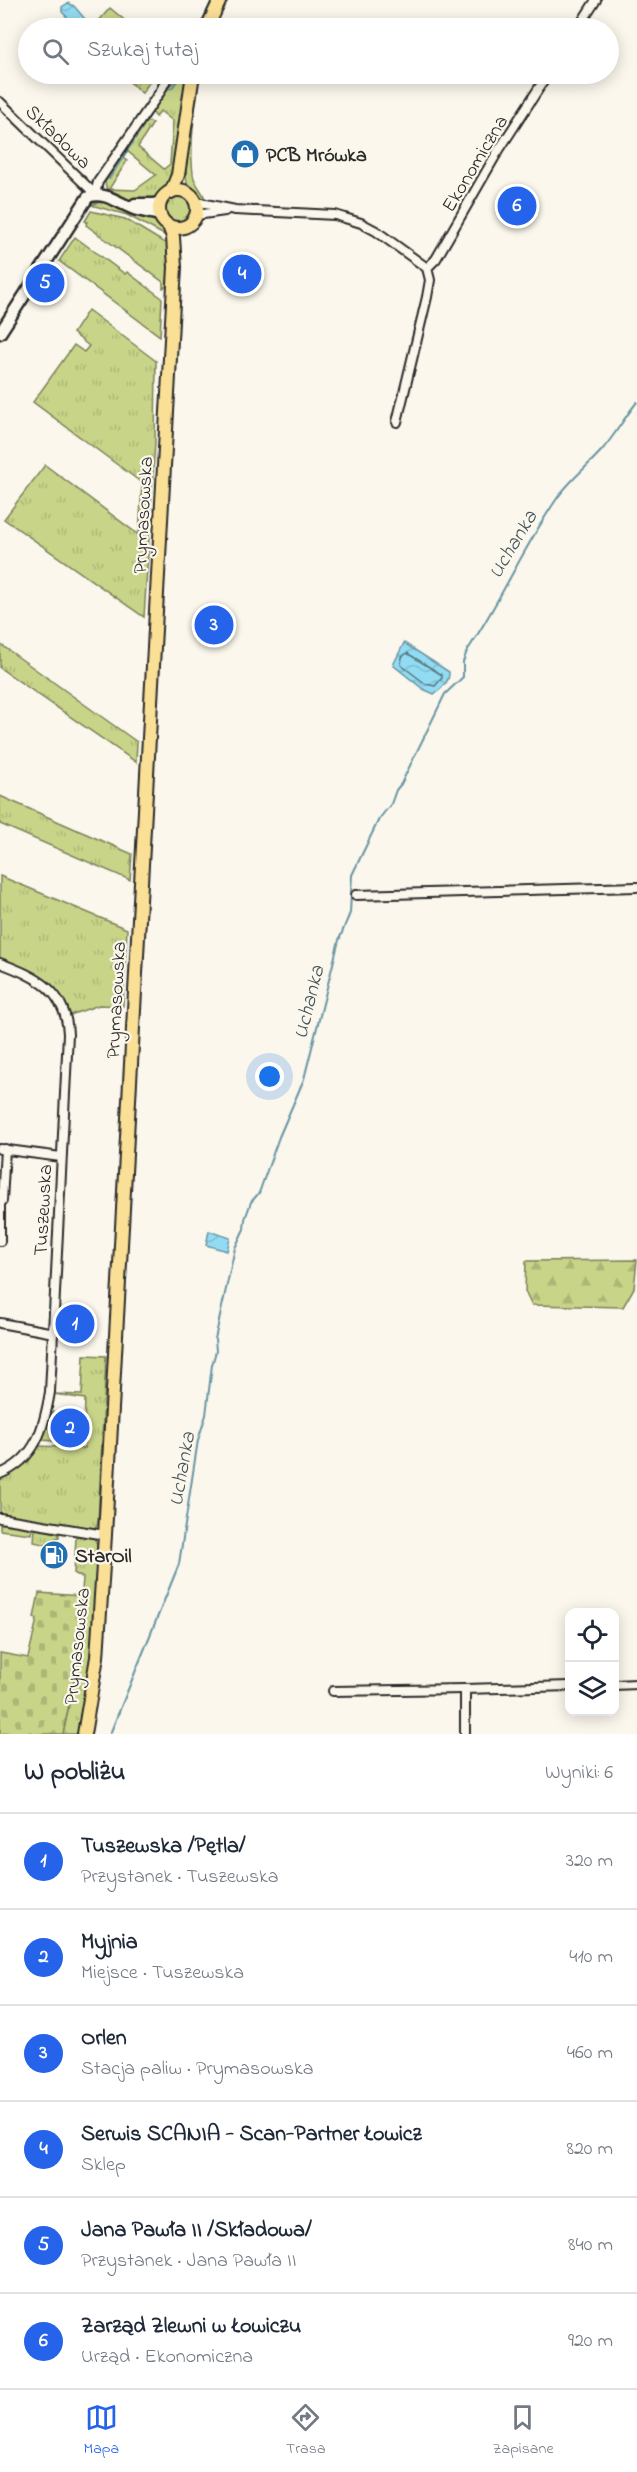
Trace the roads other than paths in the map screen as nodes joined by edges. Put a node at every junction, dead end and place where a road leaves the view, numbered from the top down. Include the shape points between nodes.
1 (220, 0) edge
2 (596, 0) edge
3 (212, 18) edge
4 (584, 18) edge
5 (164, 84) edge
6 (191, 84) edge
7 (542, 84) edge
8 (0, 102) edge
9 (182, 148) junction
10 (171, 192) junction
11 (186, 192) junction
12 (95, 194) junction
13 (161, 202) junction
14 (196, 202) junction
15 (123, 203) junction
16 (235, 210) junction
17 (160, 215) junction
18 (196, 215) junction
19 (169, 226) junction
20 (187, 226) junction
21 (175, 267) junction
22 (427, 268) junction
23 (0, 333) edge
24 (397, 423) dead end
25 (637, 887) edge
26 (356, 895) dead end
27 (0, 963) edge
28 (3, 1151) edge
29 (61, 1157) junction
30 (1, 1201) edge
31 (0, 1241) edge
32 (0, 1323) edge
33 (54, 1333) junction
34 (0, 1474) edge
35 (0, 1518) edge
36 (105, 1535) junction
37 (637, 1684) edge
38 (619, 1685) edge
39 (565, 1686) edge
40 (465, 1689) junction
41 (333, 1690) dead end
42 (84, 1734) edge
43 (465, 1734) edge

1 - 3 main road
2 - 4 street
5 - 12 street via 98,182
6 - 9 main road
7 - 22 street, Ekonomiczna
8 - 12 street, Składowa
9 - 10 main road
9 - 11 main road
10 - 11 main road
10 - 13 main road
11 - 14 main road
12 - 15 street
12 - 23 street via 84,202
13 - 15 street
13 - 17 main road
14 - 16 street
14 - 18 main road
15 - 17 street
16 - 18 street
16 - 22 street via 349,219 376,231
17 - 19 main road
18 - 20 main road
19 - 20 main road
19 - 21 main road, Prymasowska
20 - 21 main road, Prymasowska
21 - 36 main road, Prymasowska
22 - 24 street via 427,297
25 - 26 street
27 - 29 street, Tuszewska via 38,979 64,1010 67,1050
28 - 29 street
28 - 30 street
29 - 33 street, Tuszewska
30 - 31 street
32 - 33 street
33 - 34 street, Tuszewska via 50,1392 40,1435 24,1459
35 - 36 street
36 - 42 main road, Prymasowska via 96,1672
37 - 38 street
39 - 40 street
40 - 41 street
40 - 43 street

